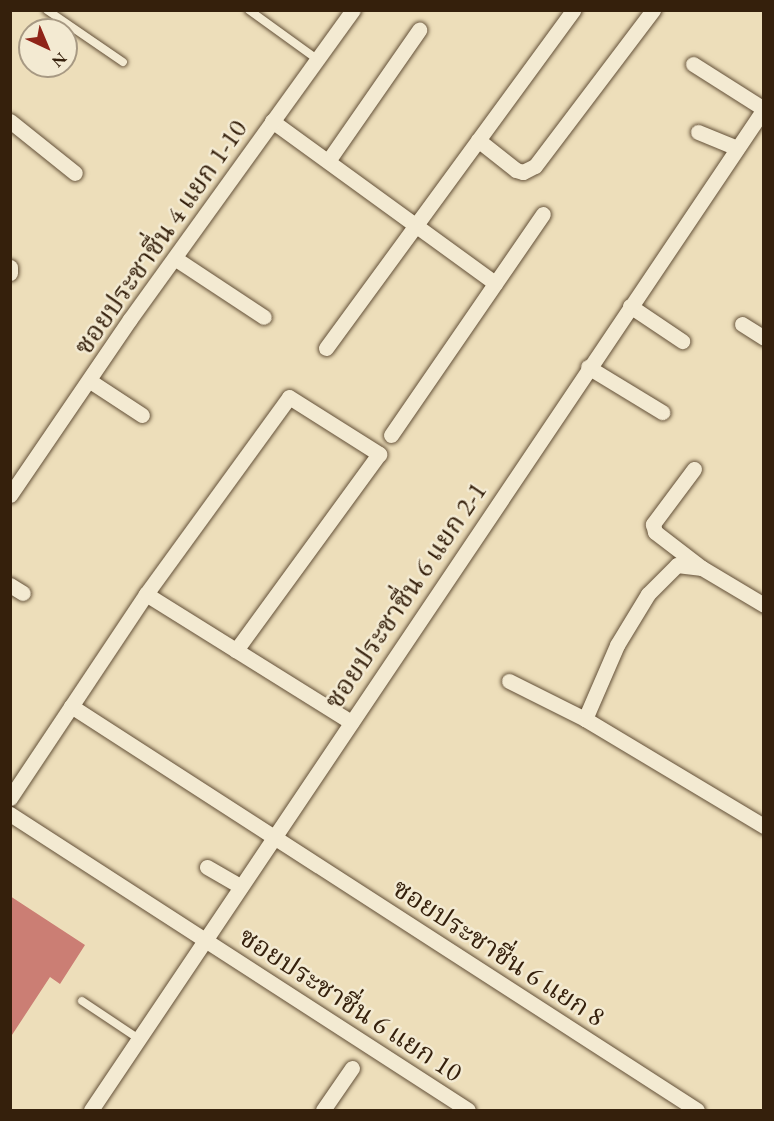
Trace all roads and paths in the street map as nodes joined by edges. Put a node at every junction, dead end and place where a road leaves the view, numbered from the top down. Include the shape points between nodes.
1 (47, 10) edge
2 (249, 10) edge
3 (353, 10) edge
4 (573, 10) edge
5 (653, 10) edge
6 (419, 30) dead end
7 (318, 60) junction
8 (123, 62) dead end
9 (693, 64) dead end
10 (764, 109) edge
11 (10, 121) edge
12 (272, 121) junction
13 (698, 132) dead end
14 (478, 140) junction
15 (737, 148) junction
16 (328, 161) junction
17 (75, 173) dead end
18 (543, 214) dead end
19 (416, 223) junction
20 (176, 259) junction
21 (10, 267) edge
22 (10, 273) edge
23 (495, 283) junction
24 (630, 306) junction
25 (264, 317) dead end
26 (742, 324) dead end
27 (764, 338) edge
28 (682, 341) dead end
29 (326, 348) dead end
30 (588, 367) junction
31 (90, 381) junction
32 (662, 412) dead end
33 (142, 415) dead end
34 (391, 435) dead end
35 (694, 469) dead end
36 (10, 495) edge
37 (702, 568) junction
38 (146, 594) junction
39 (764, 605) edge
40 (236, 650) junction
41 (509, 681) dead end
42 (71, 706) junction
43 (585, 719) junction
44 (351, 722) junction
45 (10, 798) edge
46 (10, 814) edge
47 (764, 826) edge
48 (274, 836) junction
49 (207, 867) dead end
50 (241, 887) junction
51 (205, 940) junction
52 (82, 1001) dead end
53 (139, 1039) junction
54 (352, 1068) dead end
55 (91, 1110) edge
56 (323, 1110) edge
57 (468, 1110) edge
58 (697, 1110) edge

1 - 8 lane
2 - 7 lane
3 - 7 street, ซอยประชาชื่น 4 แยก 1-10
4 - 14 street
5 - 14 street via 536,166 523,172 516,170
6 - 16 street
7 - 12 street, ซอยประชาชื่น 4 แยก 1-10
9 - 10 street
10 - 15 street, ซอยประชาชื่น 6 แยก 2-1
11 - 17 street
12 - 16 street
12 - 20 street, ซอยประชาชื่น 4 แยก 1-10
13 - 15 street
14 - 19 street
15 - 24 street, ซอยประชาชื่น 6 แยก 2-1
16 - 19 street
18 - 23 street
19 - 23 street
19 - 29 street
20 - 25 street
20 - 31 street, ซอยประชาชื่น 4 แยก 1-10 via 130,319
21 - 22 street
23 - 34 street
24 - 28 street
24 - 30 street, ซอยประชาชื่น 6 แยก 2-1
26 - 27 street
30 - 32 street
30 - 44 street, ซอยประชาชื่น 6 แยก 2-1
31 - 33 street
31 - 36 street, ซอยประชาชื่น 4 แยก 1-10
35 - 37 street via 653,524 655,532
37 - 39 street
37 - 43 street via 677,565 648,594 617,645
38 - 40 street
38 - 40 street via 289,398 379,454
38 - 42 street
40 - 44 street
41 - 43 street
42 - 45 street
42 - 48 street, ซอยประชาชื่น 6 แยก 8
43 - 47 street
44 - 48 street, ซอยประชาชื่น 6 แยก 2-1
46 - 51 street, ซอยประชาชื่น 6 แยก 10
48 - 50 street, ซอยประชาชื่น 6 แยก 2-1
48 - 58 street, ซอยประชาชื่น 6 แยก 8
49 - 50 street
50 - 51 street, ซอยประชาชื่น 6 แยก 2-1
51 - 53 street, ซอยประชาชื่น 6 แยก 2-1
51 - 57 street, ซอยประชาชื่น 6 แยก 10
52 - 53 lane
53 - 55 street, ซอยประชาชื่น 6 แยก 2-1
54 - 56 street

